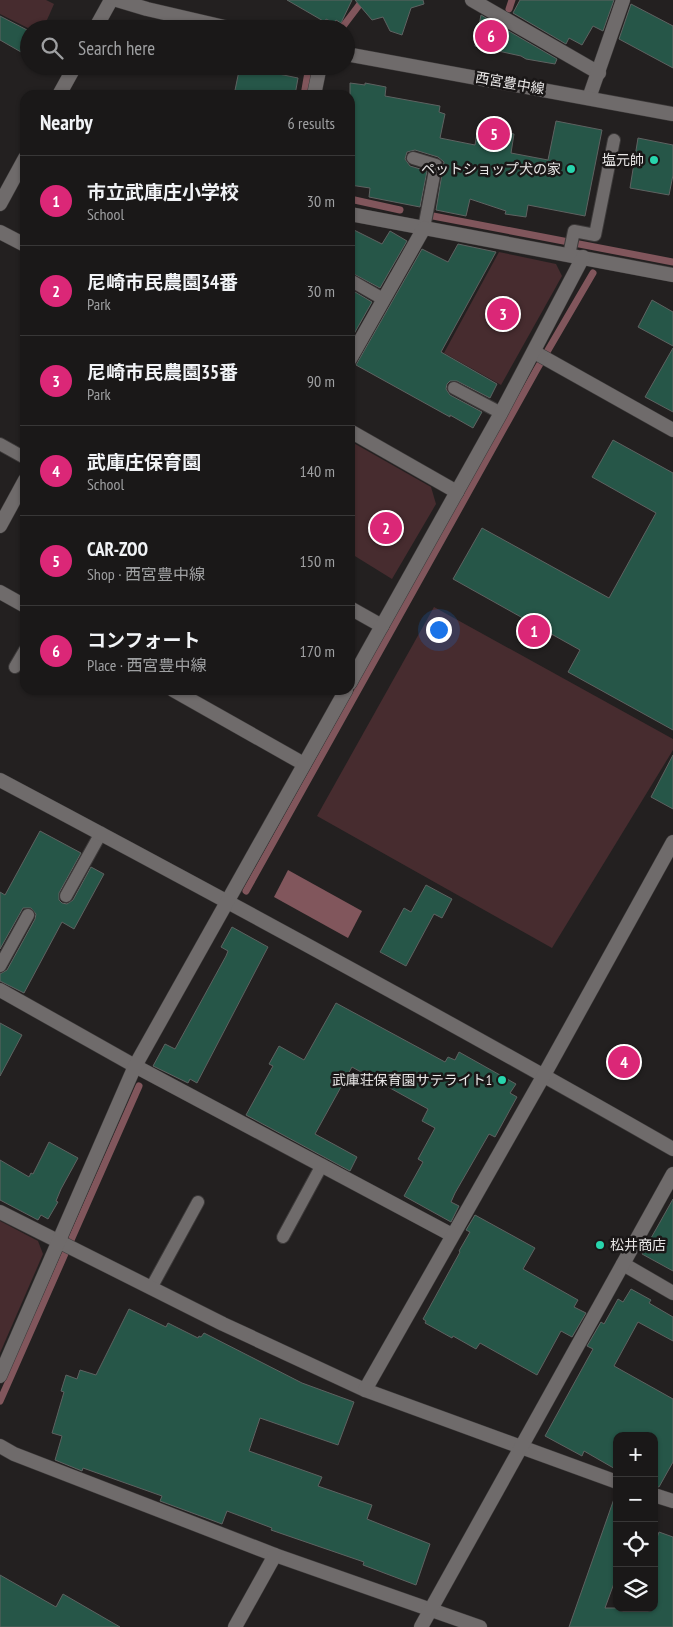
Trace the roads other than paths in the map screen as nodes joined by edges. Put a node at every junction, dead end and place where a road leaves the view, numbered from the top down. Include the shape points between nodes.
1 (110, 0) edge
2 (117, 0) edge
3 (472, 0) edge
4 (623, 0) edge
5 (100, 20) edge
6 (194, 20) edge
7 (355, 56) edge
8 (599, 73) junction
9 (70, 75) edge
10 (318, 75) edge
11 (62, 90) edge
12 (315, 90) edge
13 (589, 98) junction
14 (673, 114) edge
15 (614, 140) dead end
16 (413, 158) dead end
17 (20, 167) edge
18 (0, 203) edge
19 (355, 215) edge
20 (424, 228) junction
21 (0, 232) edge
22 (20, 242) edge
23 (574, 249) junction
24 (673, 275) edge
25 (355, 283) edge
26 (383, 299) junction
27 (355, 350) edge
28 (540, 356) junction
29 (454, 388) dead end
30 (501, 413) junction
31 (673, 430) edge
32 (355, 434) edge
33 (0, 444) edge
34 (20, 455) edge
35 (20, 489) edge
36 (457, 492) junction
37 (0, 526) edge
38 (0, 592) edge
39 (20, 603) edge
40 (355, 611) edge
41 (382, 626) junction
42 (20, 658) edge
43 (15, 667) dead end
44 (355, 674) edge
45 (182, 695) edge
46 (343, 695) edge
47 (304, 764) junction
48 (0, 780) edge
49 (101, 833) junction
50 (673, 842) edge
51 (66, 896) dead end
52 (227, 900) junction
53 (28, 915) dead end
54 (0, 966) edge
55 (0, 990) edge
56 (135, 1066) junction
57 (544, 1075) junction
58 (673, 1149) edge
59 (322, 1166) junction
60 (673, 1174) edge
61 (198, 1202) dead end
62 (0, 1212) edge
63 (452, 1235) junction
64 (283, 1237) dead end
65 (66, 1246) junction
66 (623, 1264) junction
67 (151, 1288) junction
68 (673, 1293) edge
69 (0, 1376) edge
70 (365, 1390) junction
71 (0, 1446) edge
72 (520, 1447) junction
73 (613, 1481) edge
74 (658, 1496) edge
75 (673, 1502) edge
76 (275, 1555) junction
77 (431, 1610) junction
78 (235, 1627) edge
79 (421, 1627) edge
80 (480, 1627) edge

1 - 5 street
2 - 6 street
3 - 8 street
4 - 8 street
7 - 13 street, 西宮豊中線
8 - 13 street
9 - 11 street
10 - 12 street
13 - 14 street, 西宮豊中線
15 - 23 lane via 595,235 574,231
16 - 20 lane via 436,165
17 - 18 street
19 - 20 street
20 - 23 street
20 - 26 street
21 - 22 street
23 - 24 street
23 - 28 street
25 - 26 lane
26 - 27 street
28 - 30 street
28 - 31 street
29 - 30 lane
30 - 36 street
32 - 36 street
33 - 34 lane
35 - 37 street
36 - 41 street
38 - 39 street
40 - 41 street
41 - 44 street
42 - 43 lane
45 - 47 street
46 - 47 street
47 - 52 street
48 - 49 street
49 - 51 lane
49 - 52 street
50 - 57 street
52 - 56 street
52 - 57 street
53 - 54 lane
55 - 56 street
56 - 59 street
56 - 65 street
57 - 58 street
57 - 63 street
59 - 63 street
59 - 64 lane
60 - 66 street
61 - 67 lane
62 - 65 street
63 - 70 street
65 - 67 street
65 - 69 street
66 - 68 street
66 - 72 street
67 - 70 street
70 - 72 street
71 - 76 street
72 - 73 street
72 - 77 street
74 - 75 street
76 - 77 street
76 - 78 street
77 - 79 street
77 - 80 street

